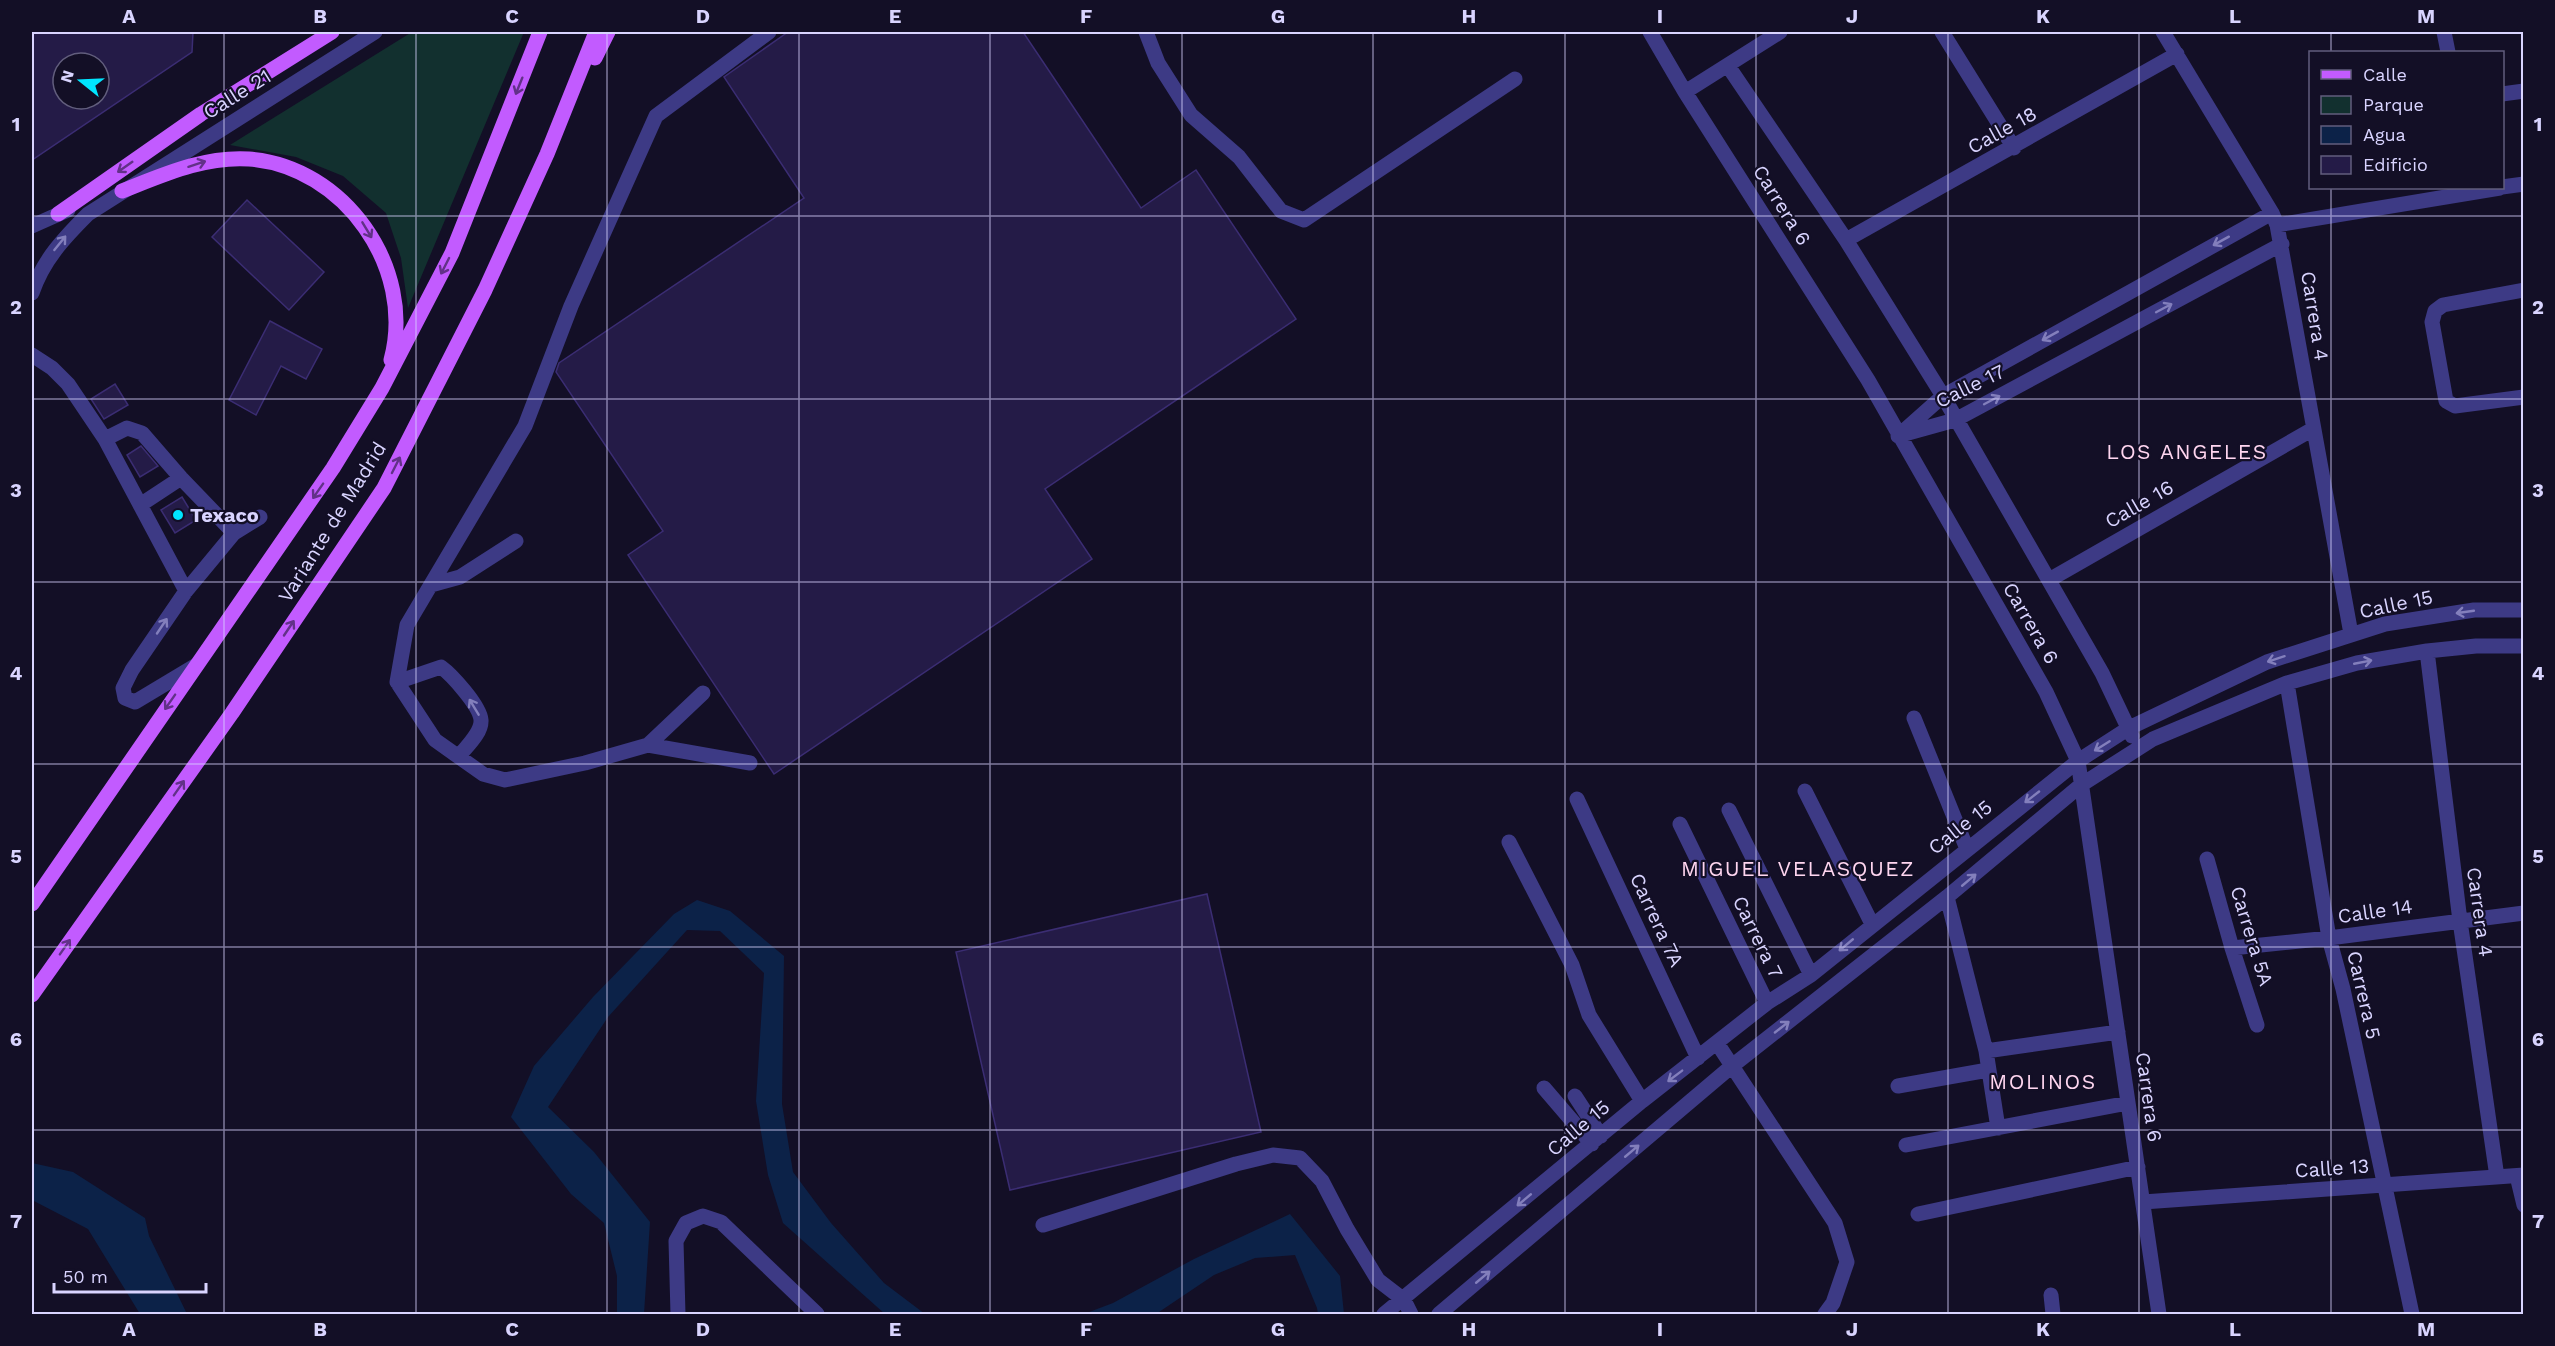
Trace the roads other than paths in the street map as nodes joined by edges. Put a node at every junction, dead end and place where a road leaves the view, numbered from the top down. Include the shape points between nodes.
1 (332, 32) edge
2 (375, 32) edge
3 (540, 32) edge
4 (596, 32) edge
5 (608, 32) edge
6 (769, 32) edge
7 (1146, 32) edge
8 (1650, 32) edge
9 (1780, 32) edge
10 (1942, 32) edge
11 (2163, 32) edge
12 (2444, 32) edge
13 (2448, 51) edge
14 (2177, 54) junction
15 (1728, 66) junction
16 (1515, 79) dead end
17 (2523, 91) edge
18 (1685, 92) junction
19 (2504, 94) edge
20 (2014, 148) junction
21 (547, 154) junction
22 (2523, 184) edge
23 (2504, 187) edge
24 (2470, 190) edge
25 (122, 191) junction
26 (58, 214) junction
27 (2274, 219) junction
28 (32, 226) edge
29 (1846, 240) junction
30 (2282, 244) junction
31 (2523, 290) edge
32 (32, 293) edge
33 (32, 355) edge
34 (382, 388) junction
35 (1943, 396) junction
36 (2523, 397) edge
37 (1955, 420) junction
38 (2313, 429) junction
39 (1898, 436) junction
40 (105, 439) junction
41 (181, 478) junction
42 (140, 505) junction
43 (260, 517) dead end
44 (234, 533) junction
45 (516, 541) dead end
46 (2049, 580) junction
47 (431, 585) junction
48 (186, 591) junction
49 (2523, 610) edge
50 (2351, 634) junction
51 (2523, 646) edge
52 (2427, 651) junction
53 (195, 666) junction
54 (397, 682) junction
55 (2287, 683) junction
56 (703, 693) dead end
57 (1914, 718) dead end
58 (2129, 728) junction
59 (648, 746) junction
60 (2136, 749) junction
61 (459, 756) junction
62 (2078, 761) junction
63 (750, 763) dead end
64 (2081, 785) junction
65 (1805, 791) dead end
66 (1577, 799) dead end
67 (1729, 810) dead end
68 (1680, 824) dead end
69 (1509, 842) dead end
70 (1967, 849) junction
71 (2207, 859) dead end
72 (1947, 897) junction
73 (32, 904) edge
74 (2523, 913) edge
75 (2460, 921) junction
76 (1872, 924) junction
77 (2329, 938) junction
78 (2232, 948) junction
79 (1811, 975) junction
80 (32, 995) edge
81 (1767, 1003) junction
82 (2257, 1025) dead end
83 (2118, 1032) junction
84 (1717, 1043) junction
85 (1986, 1051) junction
86 (1698, 1058) junction
87 (1732, 1066) junction
88 (1988, 1070) junction
89 (1898, 1086) dead end
90 (1544, 1088) dead end
91 (1575, 1096) dead end
92 (1642, 1101) junction
93 (2128, 1104) junction
94 (1998, 1128) junction
95 (1597, 1140) junction
96 (1906, 1145) dead end
97 (2138, 1167) junction
98 (2520, 1176) edge
99 (2497, 1178) junction
100 (2384, 1185) junction
101 (2143, 1202) junction
102 (2523, 1205) edge
103 (1918, 1214) dead end
104 (1043, 1225) dead end
105 (2051, 1295) dead end
106 (1404, 1300) junction
107 (678, 1314) edge
108 (817, 1314) edge
109 (1384, 1314) edge
110 (1411, 1314) edge
111 (1438, 1314) edge
112 (1825, 1314) edge
113 (2053, 1314) edge
114 (2159, 1314) edge
115 (2412, 1314) edge

1 -> 26 main road via 201,114
2 - 25 street, Calle 21
3 -> 34 main road, Variante de Madrid via 452,253
4 - 21 main road, Variante de Madrid
5 - 21 main road
6 - 47 street via 656,116 571,306 525,426
7 - 16 street via 1158,63 1191,115 1239,157 1281,211 1304,220
8 - 18 street, Carrera 6
9 - 15 street
10 - 20 street
11 - 14 street, Carrera 4
12 - 13 street
14 - 20 street, Calle 18
14 - 27 street, Carrera 4
15 - 18 street
15 - 29 street, Carrera 6
17 - 19 street
18 - 39 street, Carrera 6 via 1868,380
20 - 29 street, Calle 18
80 -> 21 main road, Variante de Madrid via 232,713 384,488 485,290
22 - 23 street, Calle 17
24 - 27 street, Calle 17
25 - 26 street, Calle 21
32 -> 25 street, Calle 21 via 59,242 88,214
25 -> 34 main road via 206,161 250,159 293,170 331,191 362,221 384,259 395,302 395,324 394,346
26 - 28 street, Calle 21
27 - 30 street, Carrera 4
27 -> 35 street, Calle 17
29 - 35 street, Carrera 6
37 -> 30 street, Calle 17
30 - 38 street, Carrera 4
31 - 36 street via 2444,305 2435,311 2432,322 2446,401 2455,406
33 - 40 street via 68,384
34 -> 53 main road, Variante de Madrid via 333,468
35 - 37 street, Carrera 6
35 - 39 street, Calle 17
37 - 39 street, Calle 17
37 - 46 street, Carrera 6
38 - 46 street, Calle 16
38 - 50 street, Carrera 4
39 - 62 street, Carrera 6 via 2046,692
40 - 41 street via 127,428 142,433
40 - 42 street
41 - 42 street
41 - 44 street
42 - 48 street
43 - 44 street
44 - 48 street
45 - 47 street via 460,577
46 - 58 street, Carrera 6
47 - 54 street via 407,625
53 -> 48 street via 135,702 125,698 123,688 132,670
49 -> 50 street, Calle 15 via 2474,610 2385,624
50 -> 58 street, Calle 15 via 2267,662
51 - 52 street
55 -> 52 street via 2357,663
52 - 75 street, Carrera 4
53 -> 73 main road, Variante de Madrid
54 - 61 street via 435,740
61 -> 54 street via 478,733 481,720 451,675 441,667 433,668
55 - 60 street
55 - 77 street, Carrera 5
56 - 59 street
57 - 70 street
58 - 60 street, Carrera 6
58 -> 62 street, Calle 15
59 - 61 street via 505,780 483,774
59 - 63 street
60 - 64 street
62 - 64 street, Carrera 6
62 -> 70 street, Calle 15
72 -> 64 street
64 - 83 street, Carrera 6
65 - 76 street
66 - 86 street, Carrera 7A
67 - 79 street
68 - 81 street, Carrera 7
69 - 92 street via 1572,965 1589,1015
70 - 76 street, Calle 15
71 - 78 street, Carrera 5A
72 - 85 street
87 -> 72 street
74 - 75 street, Calle 14
75 - 77 street, Calle 14
75 - 99 street, Carrera 4
76 -> 79 street, Calle 15
77 - 78 street, Calle 14
77 - 100 street, Carrera 5
78 - 82 street, Carrera 5A
79 - 81 street, Calle 15
81 - 84 street, Calle 15
83 - 85 street
83 - 93 street, Carrera 6
84 - 86 street, Calle 15
84 - 87 street
85 - 88 street
86 -> 92 street, Calle 15
111 -> 87 street
87 - 112 street via 1835,1223 1847,1262 1833,1304
88 - 89 street
88 - 94 street
90 - 95 street
91 - 95 street
92 - 95 street, Calle 15
93 - 94 street
93 - 97 street, Carrera 6
94 - 96 street
95 -> 106 street, Calle 15
97 - 101 street, Carrera 6
97 - 103 street
98 - 99 street, Calle 13
98 - 102 street
99 - 100 street, Calle 13
100 - 101 street, Calle 13
100 - 115 street, Carrera 5
101 - 114 street, Carrera 6
104 - 106 street via 1236,1164 1273,1155 1300,1158 1322,1181 1378,1280
105 - 113 street
106 - 109 street, Calle 15
106 - 110 street
107 - 108 street via 676,1241 686,1224 703,1216 721,1222

